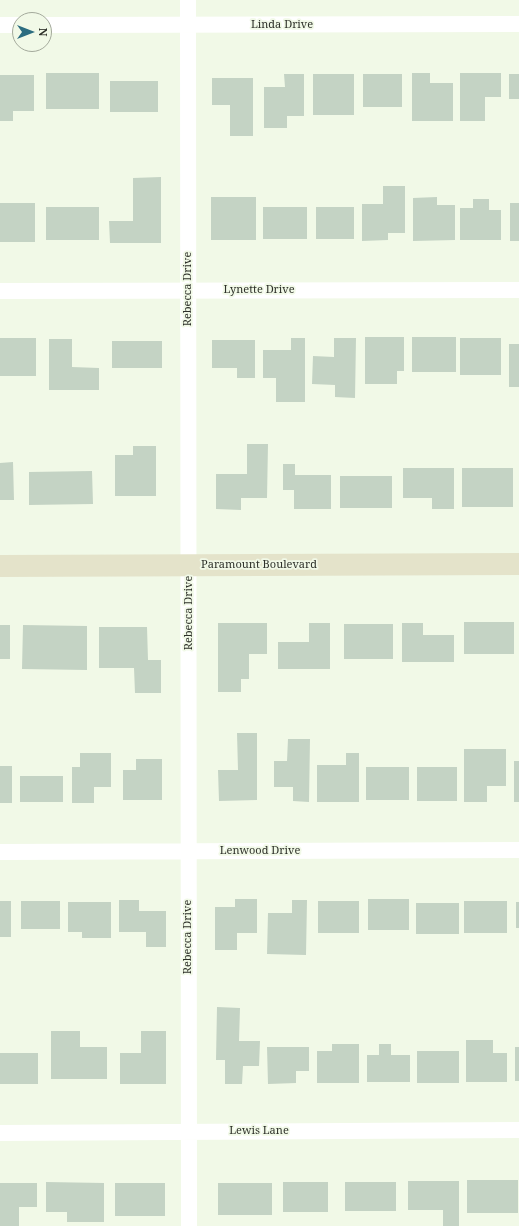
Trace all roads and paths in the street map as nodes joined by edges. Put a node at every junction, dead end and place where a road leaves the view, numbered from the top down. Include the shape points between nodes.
1 (188, 0) edge
2 (519, 24) edge
3 (0, 25) edge
4 (12, 25) edge
5 (52, 25) edge
6 (188, 25) junction
7 (188, 290) junction
8 (519, 290) edge
9 (0, 291) edge
10 (519, 564) edge
11 (188, 565) junction
12 (0, 566) edge
13 (519, 850) edge
14 (0, 852) edge
15 (188, 852) junction
16 (519, 1130) edge
17 (189, 1132) junction
18 (0, 1133) edge
19 (189, 1226) edge

1 - 6 street, Rebecca Drive
2 - 6 street, Linda Drive
3 - 4 street
5 - 6 street, Linda Drive
6 - 7 street, Rebecca Drive
7 - 8 street, Lynette Drive
7 - 9 street, Lynette Drive
7 - 11 street, Rebecca Drive
10 - 11 main road, Paramount Boulevard
11 - 12 main road, Paramount Boulevard
11 - 15 street, Rebecca Drive
13 - 15 street, Lenwood Drive
14 - 15 street, Lenwood Drive
15 - 17 street, Rebecca Drive
16 - 17 street, Lewis Lane
17 - 18 street, Lewis Lane
17 - 19 street, Rebecca Drive

